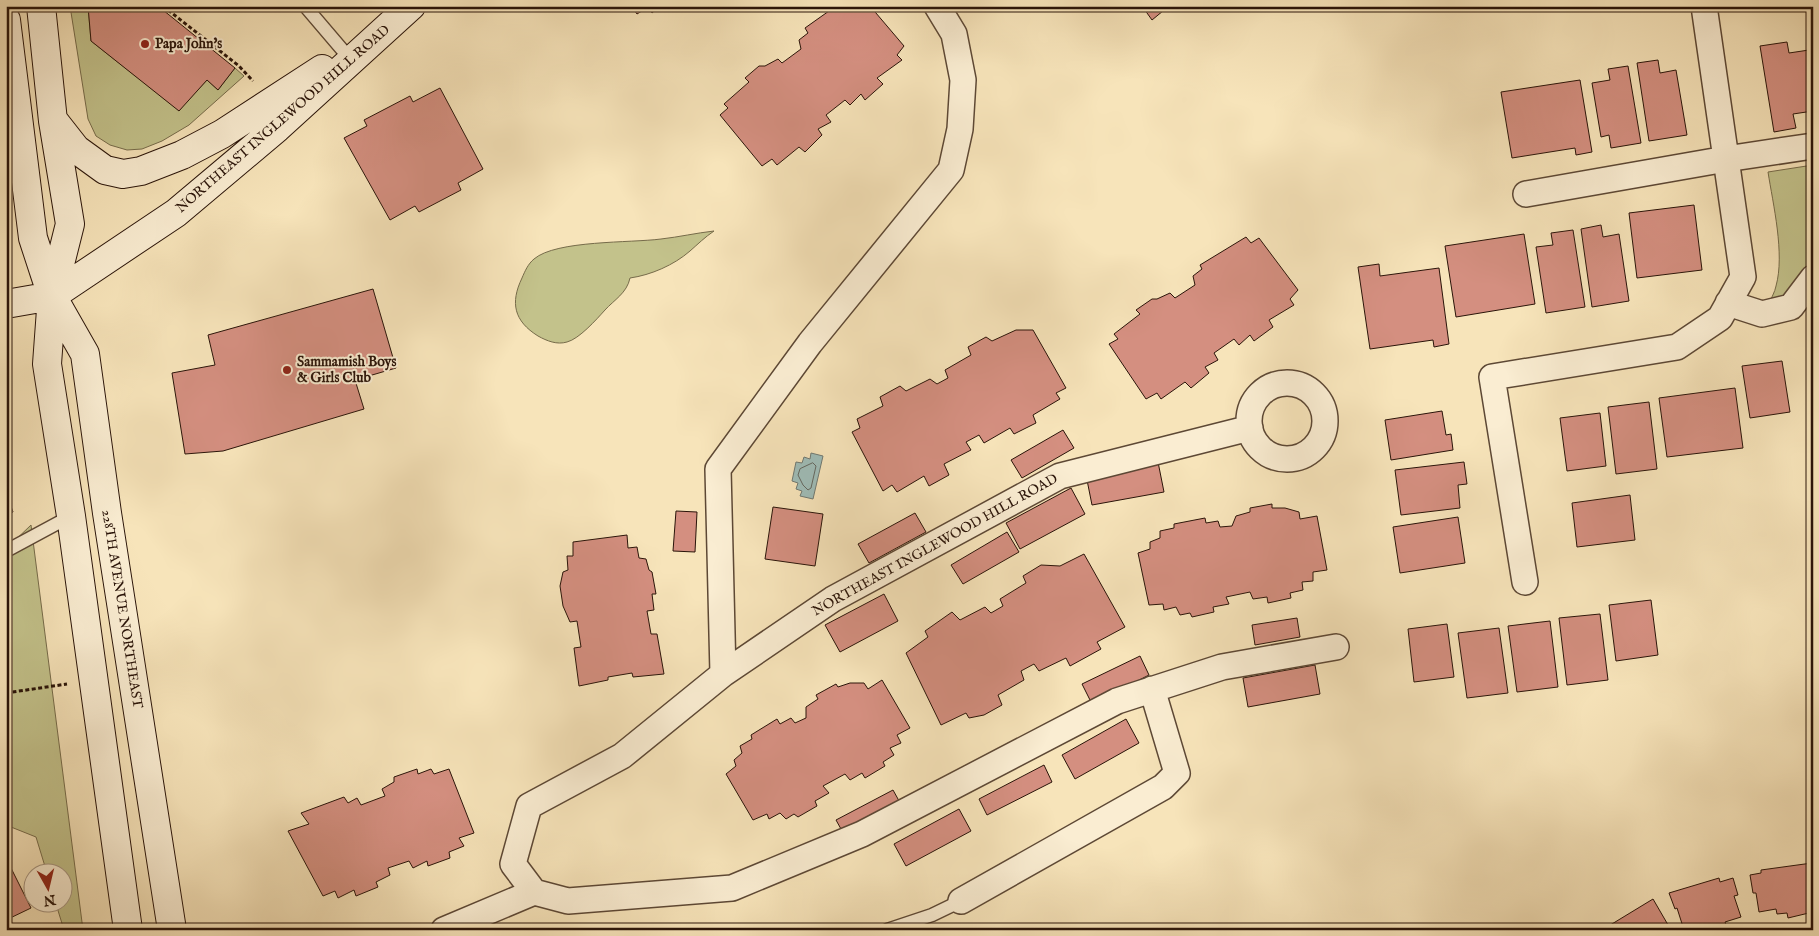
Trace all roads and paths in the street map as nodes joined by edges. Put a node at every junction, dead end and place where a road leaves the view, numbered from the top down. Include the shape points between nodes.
1 (41, 6) edge
2 (163, 6) edge
3 (305, 6) edge
4 (412, 6) edge
5 (937, 6) edge
6 (1704, 6) edge
7 (6, 20) edge
8 (349, 57) junction
9 (253, 81) dead end
10 (53, 121) junction
11 (1813, 146) edge
12 (1726, 159) junction
13 (1526, 194) dead end
14 (1813, 278) edge
15 (52, 296) junction
16 (1728, 303) junction
17 (6, 304) edge
18 (1250, 428) dead end
19 (71, 516) junction
20 (6, 551) edge
21 (1525, 582) dead end
22 (1336, 647) dead end
23 (723, 674) junction
24 (67, 684) dead end
25 (1152, 690) junction
26 (6, 693) edge
27 (534, 892) junction
28 (961, 901) joint
29 (128, 930) edge
30 (172, 930) edge
31 (444, 930) edge
32 (888, 930) edge

1 - 10 main road, 228TH AVENUE NORTHEAST
2 - 9 path via 239,66
3 - 8 lane
4 - 8 main road, NORTHEAST INGLEWOOD HILL ROAD
5 - 23 street via 954,34 964,80 960,129 952,170 810,343 718,469
6 - 12 street
7 - 15 main road, 228TH AVENUE NORTHEAST via 33,238
8 - 10 main road via 222,134 141,171 124,174 105,170 76,150
8 - 15 main road, NORTHEAST INGLEWOOD HILL ROAD via 277,128 176,213
10 - 15 main road, 228TH AVENUE NORTHEAST via 70,224
11 - 12 street
12 - 13 street
12 - 16 street via 1743,276
14 - 16 street via 1790,307 1762,314
15 - 17 main road
15 - 19 main road, 228TH AVENUE NORTHEAST via 48,364
15 - 30 main road, 228TH AVENUE NORTHEAST via 85,354 106,513
16 - 21 street via 1720,318 1677,347 1492,377
18 - 23 street, NORTHEAST INGLEWOOD HILL ROAD via 1060,476 833,599
19 - 20 lane
19 - 29 main road, 228TH AVENUE NORTHEAST
22 - 25 street via 1222,667
23 - 27 street, NORTHEAST INGLEWOOD HILL ROAD via 622,756 529,806 513,864
24 - 26 path
25 - 27 street via 1117,702 862,834 732,888 568,901
25 - 28 street via 1177,773 1163,787
27 - 31 street
28 - 32 lane

